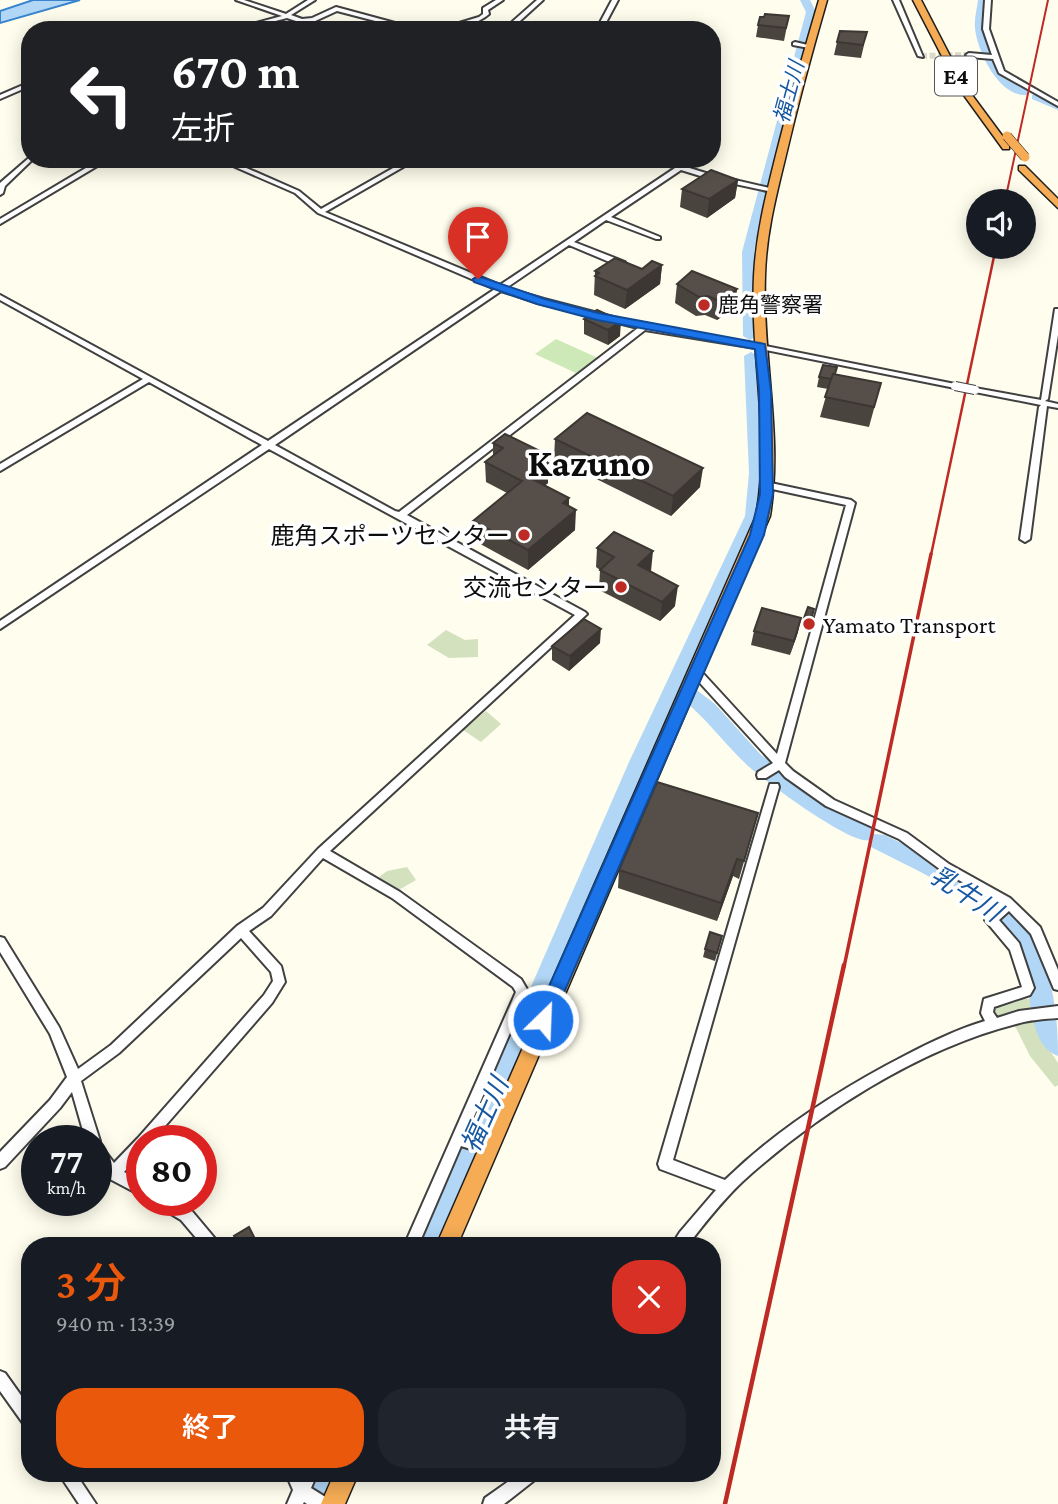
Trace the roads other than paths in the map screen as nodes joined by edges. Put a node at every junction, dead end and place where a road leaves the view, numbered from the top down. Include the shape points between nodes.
1 (239, 0) edge
2 (312, 0) edge
3 (337, 0) edge
4 (500, 0) edge
5 (540, 0) edge
6 (615, 0) edge
7 (823, 0) edge
8 (896, 0) edge
9 (917, 0) edge
10 (925, 0) edge
11 (988, 0) edge
12 (336, 9) junction
13 (284, 17) junction
14 (268, 21) edge
15 (383, 21) edge
16 (470, 21) edge
17 (516, 21) edge
18 (604, 21) edge
19 (795, 44) dead end
20 (808, 46) junction
21 (969, 55) tunnel mouth
22 (921, 56) dead end
23 (996, 57) junction
24 (21, 88) edge
25 (0, 97) edge
26 (1058, 104) edge
27 (1024, 162) junction
28 (21, 167) edge
29 (91, 168) edge
30 (241, 168) edge
31 (398, 168) edge
32 (679, 168) joint
33 (772, 190) junction
34 (0, 192) edge
35 (1058, 194) edge
36 (1058, 205) edge
37 (320, 212) junction
38 (607, 218) junction
39 (0, 222) edge
40 (658, 238) dead end
41 (570, 243) junction
42 (624, 265) edge
43 (502, 289) junction
44 (0, 298) edge
45 (1058, 311) edge
46 (644, 327) junction
47 (761, 347) junction
48 (149, 379) junction
49 (1058, 406) edge
50 (269, 445) junction
51 (0, 468) edge
52 (766, 485) junction
53 (401, 515) junction
54 (1025, 538) dead end
55 (0, 625) edge
56 (694, 676) junction
57 (681, 705) joint
58 (777, 766) junction
59 (762, 775) dead end
60 (774, 787) dead end
61 (322, 852) junction
62 (1008, 904) junction
63 (241, 930) junction
64 (0, 942) edge
65 (1057, 981) edge
66 (1058, 1012) edge
67 (994, 1026) junction
68 (73, 1080) junction
69 (88, 1125) edge
70 (158, 1125) edge
71 (460, 1140) junction
72 (486, 1148) junction
73 (1, 1160) edge
74 (126, 1160) edge
75 (113, 1173) joint
76 (126, 1180) edge
77 (728, 1188) junction
78 (187, 1216) edge
79 (204, 1237) edge
80 (415, 1237) edge
81 (450, 1237) edge
82 (686, 1237) edge
83 (0, 1378) edge
84 (21, 1408) edge
85 (73, 1482) edge
86 (340, 1482) edge
87 (520, 1482) edge
88 (300, 1495) edge
89 (324, 1503) edge
90 (88, 1504) edge
91 (491, 1504) edge

1 - 13 street
2 - 13 street
3 - 12 street
4 - 16 street via 485,9 481,18
5 - 17 street
6 - 18 street
7 - 20 highway
8 - 22 street
9 - 27 highway, E4 via 962,87 1006,147
10 - 27 highway, E4, bridge via 972,86
11 - 23 street via 986,29
12 - 13 street via 307,21
12 - 15 street
13 - 14 street
19 - 20 street
20 - 33 highway
21 - 23 street
23 - 26 street via 1007,77
24 - 25 street
27 - 35 highway, E4
27 - 36 highway, E4
28 - 34 street
29 - 39 street
30 - 37 street via 297,192
31 - 37 street
32 - 33 street
32 - 38 street
33 - 47 highway via 759,258
37 - 43 street
38 - 40 street
38 - 41 street
41 - 42 street
41 - 43 street
43 - 46 street
43 - 50 street
44 - 48 street
45 - 54 street
46 - 47 street
46 - 53 street
47 - 49 street, bridge
47 - 52 highway
48 - 50 street
48 - 51 street
50 - 53 street
50 - 55 street
52 - 56 highway via 757,535
52 - 58 street via 851,503
53 - 61 street via 582,614
56 - 57 highway
56 - 58 street
57 - 72 highway
58 - 59 street
58 - 62 street via 830,803 903,836
60 - 77 street via 666,1164
61 - 63 street via 267,912
61 - 71 street via 406,902 522,990
62 - 65 street via 1036,931
62 - 67 street via 992,920 1016,947 1028,988 988,1003
63 - 68 street via 115,1049
63 - 70 street via 277,970 279,982
64 - 68 street via 55,1031
66 - 67 street via 1034,1012
67 - 77 street via 946,1041 880,1075 758,1160
68 - 69 street
68 - 73 street
71 - 72 street
71 - 80 street
72 - 81 highway
74 - 75 street
75 - 76 street
77 - 82 street
78 - 79 street
83 - 84 street
85 - 90 street
86 - 89 highway
87 - 91 street
88 - 89 street

